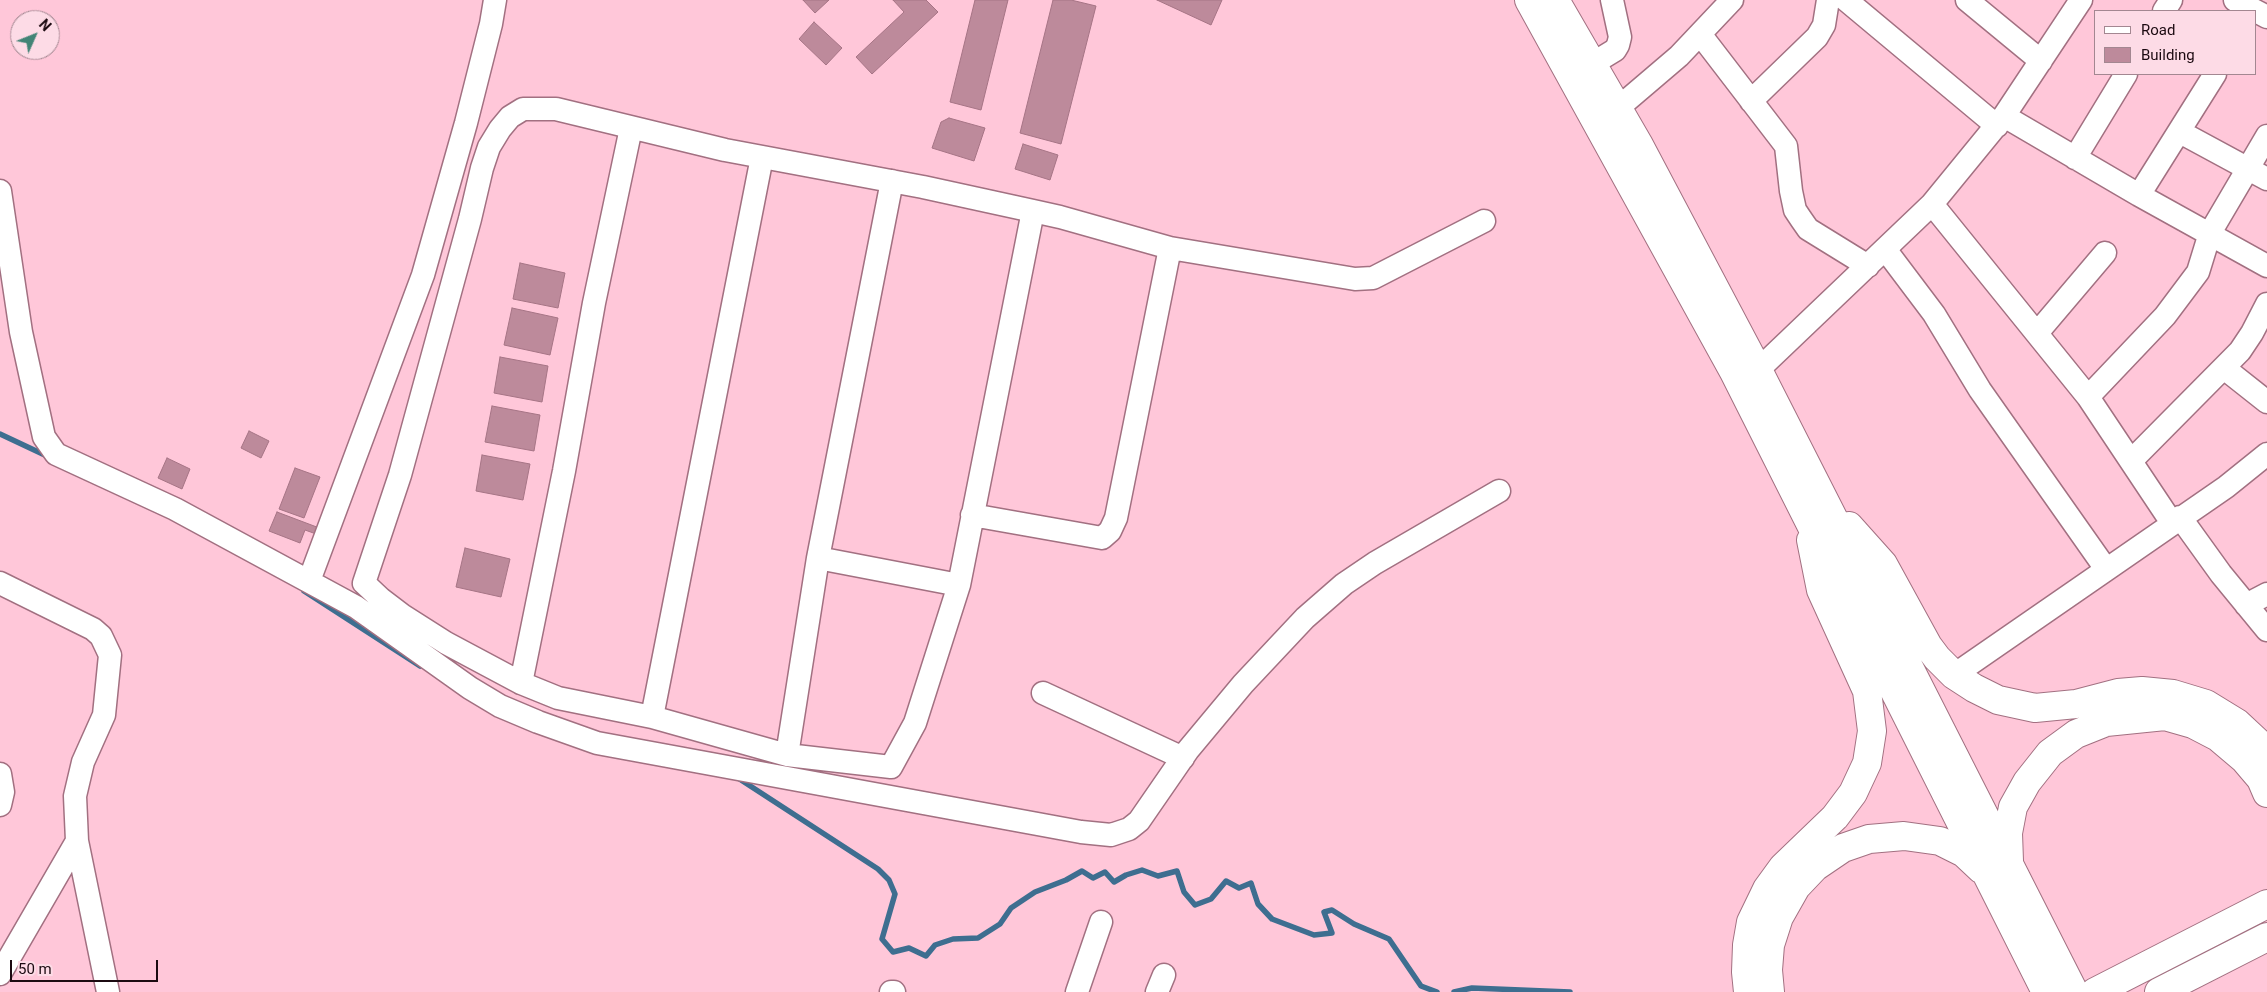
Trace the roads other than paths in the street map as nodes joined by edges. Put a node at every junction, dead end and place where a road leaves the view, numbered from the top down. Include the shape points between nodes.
1 (495, 0) edge
2 (1529, 0) edge
3 (1555, 0) edge
4 (1612, 0) edge
5 (1732, 0) edge
6 (1828, 0) edge
7 (1846, 0) edge
8 (1967, 0) edge
9 (2081, 0) edge
10 (1700, 34) junction
11 (2041, 61) junction
12 (1592, 64) junction
13 (2125, 75) edge
14 (2214, 75) edge
15 (1751, 101) junction
16 (1618, 108) junction
17 (2000, 121) junction
18 (631, 128) junction
19 (2180, 132) junction
20 (2267, 136) edge
21 (1627, 150) junction
22 (762, 157) junction
23 (2074, 158) junction
24 (2257, 174) edge
25 (892, 181) junction
26 (0, 191) edge
27 (2139, 195) junction
28 (1932, 204) junction
29 (1034, 211) junction
30 (1484, 221) dead end
31 (2210, 234) junction
32 (1170, 248) junction
33 (1885, 249) junction
34 (2105, 253) dead end
35 (1868, 266) junction
36 (2267, 266) edge
37 (2267, 304) edge
38 (2038, 332) junction
39 (2224, 368) junction
40 (1758, 370) junction
41 (2088, 397) junction
42 (2267, 402) edge
43 (2267, 454) edge
44 (2132, 461) junction
45 (1499, 491) dead end
46 (1816, 507) junction
47 (972, 515) junction
48 (2176, 520) junction
49 (818, 558) junction
50 (2106, 570) junction
51 (309, 581) junction
52 (0, 583) edge
53 (959, 585) junction
54 (2267, 594) edge
55 (2246, 605) junction
56 (2267, 630) edge
57 (1954, 675) junction
58 (521, 683) junction
59 (1043, 692) dead end
60 (652, 718) junction
61 (2267, 752) edge
62 (787, 755) junction
63 (1183, 758) junction
64 (0, 774) edge
65 (2267, 793) edge
66 (0, 805) edge
67 (77, 841) junction
68 (1997, 870) junction
69 (2267, 904) edge
70 (1101, 922) dead end
71 (2267, 937) edge
72 (1, 971) edge
73 (2098, 991) edge
74 (108, 992) edge
75 (1077, 992) edge
76 (1748, 992) edge
77 (1770, 992) edge
78 (2046, 992) edge
79 (2074, 992) edge
80 (2159, 992) edge

1 - 51 street via 466,123 423,275
2 - 21 main road
3 - 12 main road
4 - 12 street via 1620,37 1618,46
5 - 10 street
6 - 15 street via 1824,25 1817,37
7 - 17 street
8 - 11 street
9 - 11 street
10 - 15 street
10 - 16 street
11 - 17 street
12 - 16 main road
13 - 23 street
14 - 19 street
15 - 35 street via 1786,146 1795,210 1808,229
16 - 21 main road
17 - 23 street
17 - 28 street
18 - 22 street
18 - 58 street
18 - 58 street via 556,110 523,109 510,118 489,147 400,475 364,583 402,615
19 - 24 street
19 - 27 street
20 - 24 street
21 - 40 main road
21 - 46 main road via 1734,372
22 - 25 street
22 - 60 street
23 - 27 street
24 - 31 street
25 - 29 street
25 - 49 street
26 - 51 street via 21,332 44,436 50,448 56,454 175,509
27 - 31 street
28 - 33 street
28 - 38 street
29 - 32 street
29 - 47 street
30 - 32 street via 1373,278 1356,279
31 - 36 street
31 - 41 street via 2198,272 2164,316
32 - 47 street via 1116,518 1110,531 1102,538
33 - 35 street
33 - 50 street via 1934,314 1985,398
34 - 38 street
35 - 40 street
37 - 39 street via 2252,333
38 - 41 street
39 - 42 street
39 - 44 street
40 - 46 main road
41 - 44 street
43 - 48 street via 2226,487
44 - 48 street
45 - 63 street via 1344,584 1305,618 1243,684
46 - 57 main road via 1883,564 1928,646
46 - 68 main road
46 - 76 main road via 1817,577 1867,691 1872,731 1867,763 1853,794 1835,817 1783,867 1767,889 1751,922 1747,945
47 - 53 street
48 - 50 street
48 - 55 street
49 - 53 street
49 - 62 street
50 - 57 street
51 - 63 street via 356,607 500,706 597,743 1080,832 1111,835 1130,829 1139,821
52 - 67 street via 93,629 101,636 110,655 104,715 83,762 75,796
53 - 62 street via 915,724 891,766
54 - 55 street
55 - 56 street
57 - 61 main road via 1998,700 2035,708 2076,704 2118,693 2173,694 2206,704 2237,723
58 - 60 street via 558,698
59 - 63 street
60 - 62 street
64 - 66 street via 3,792
65 - 68 main road via 2244,759 2218,737 2193,724 2165,716 2106,722 2076,734 2050,752 2027,782 2012,807
67 - 72 street
67 - 74 street
68 - 77 main road via 1940,841 1904,836 1869,839 1843,848 1815,867 1796,887 1779,917 1770,945
68 - 78 main road
68 - 79 main road
69 - 73 main road
70 - 75 street
71 - 80 main road

